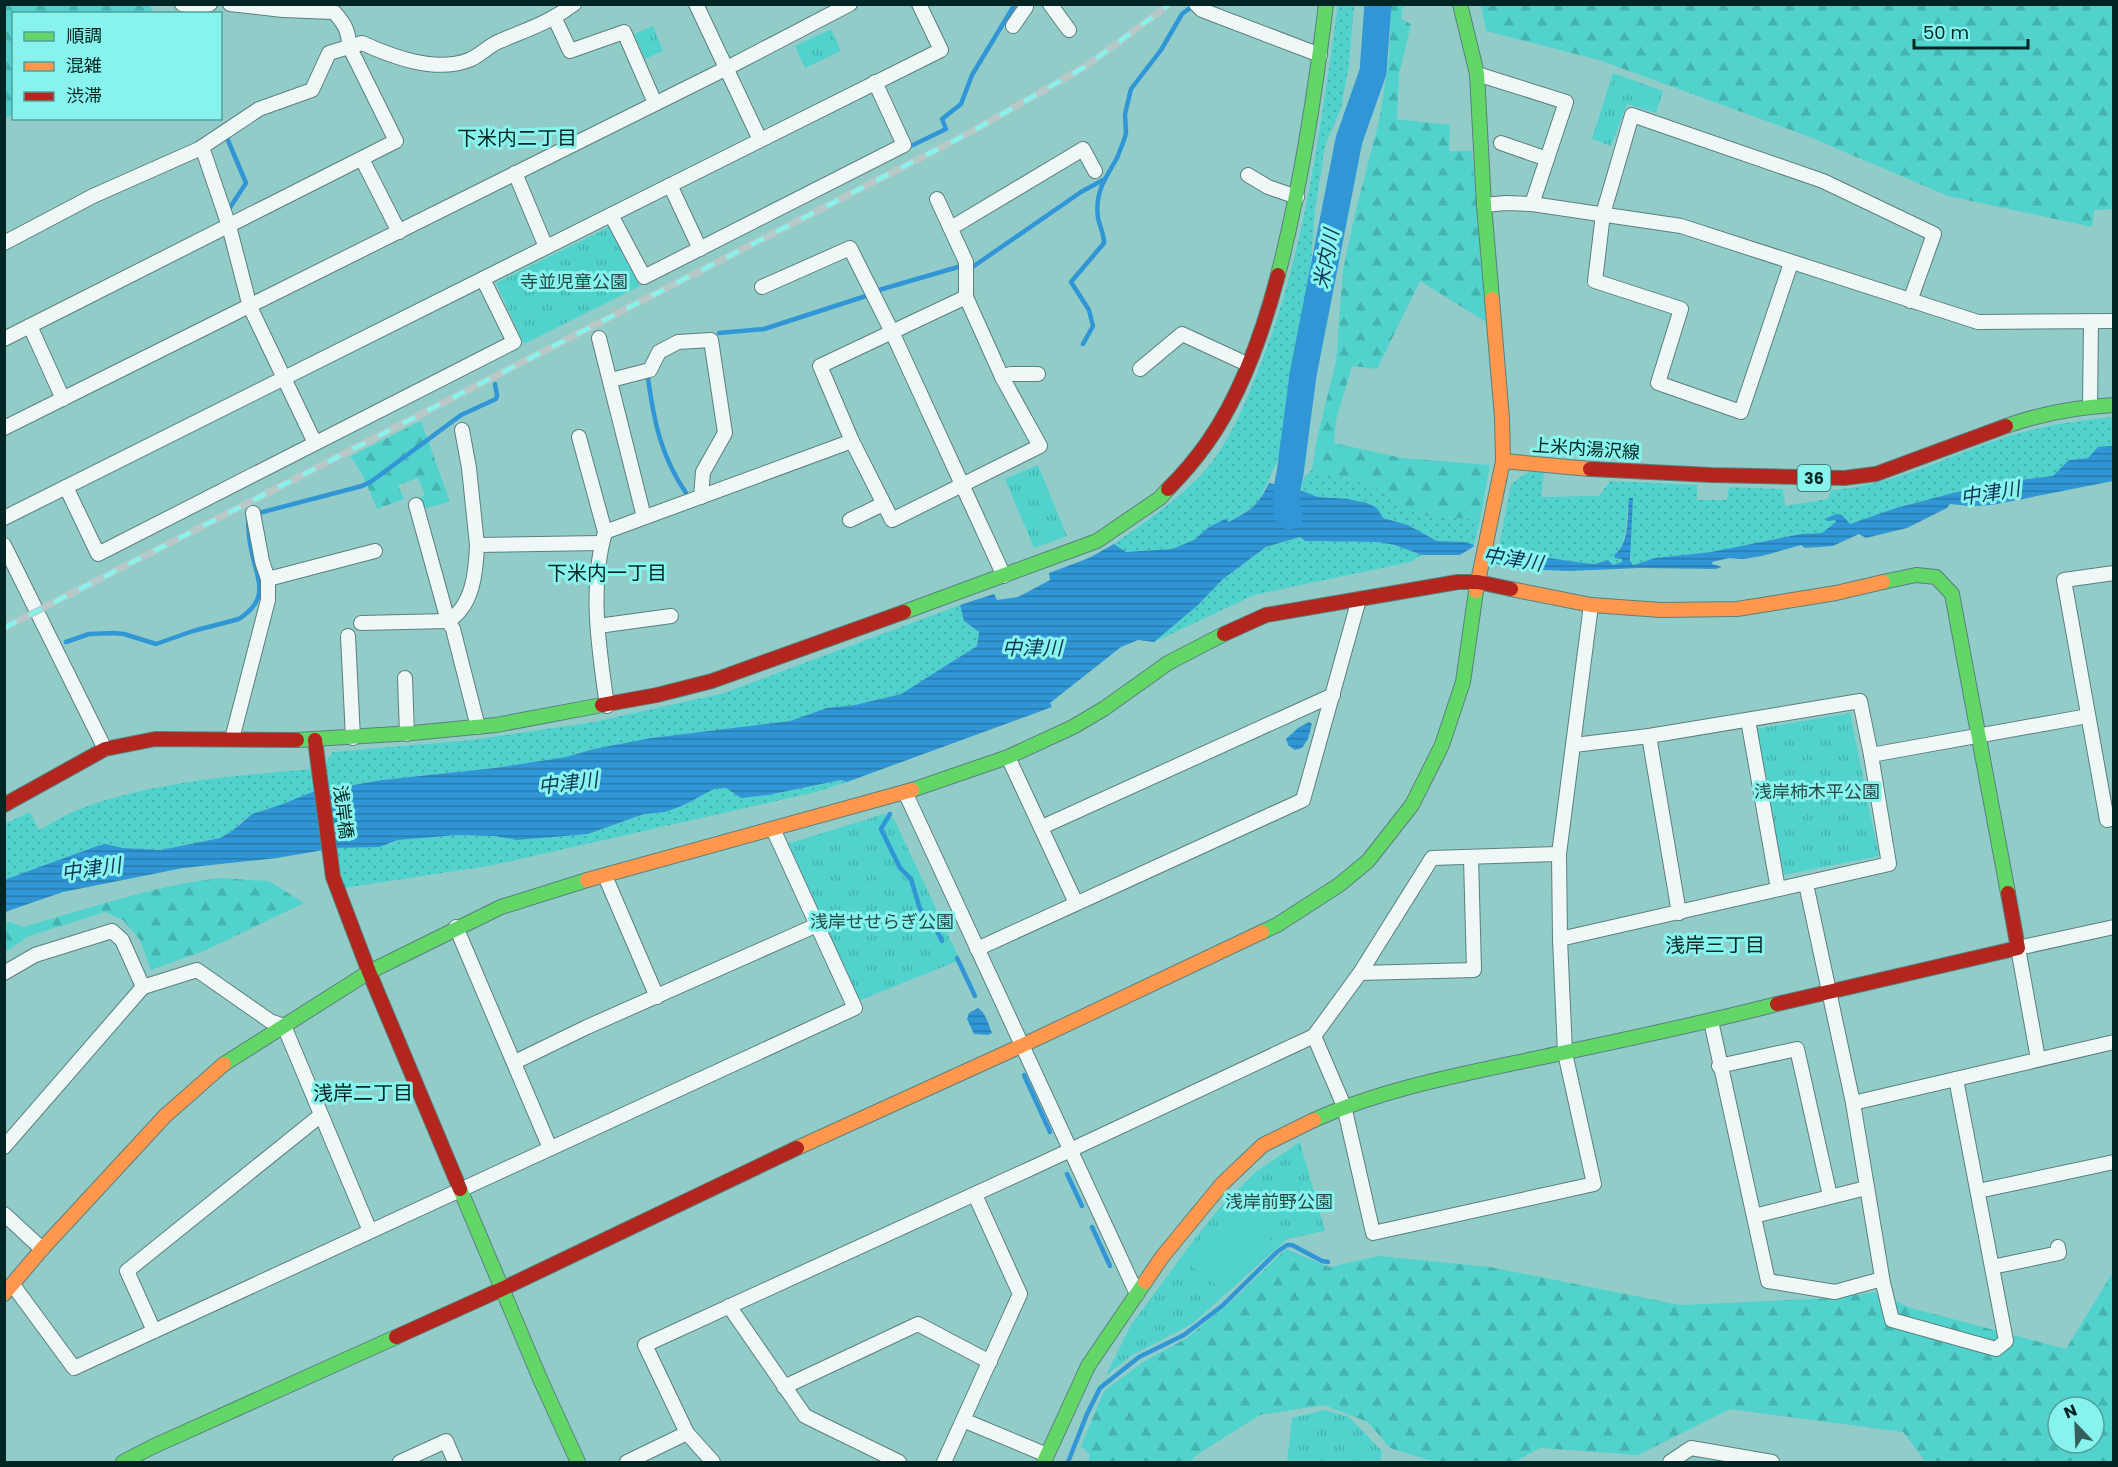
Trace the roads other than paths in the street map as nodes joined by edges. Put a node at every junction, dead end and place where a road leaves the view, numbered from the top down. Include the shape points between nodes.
1 (182, 4) edge
2 (210, 4) edge
3 (230, 4) edge
4 (574, 4) edge
5 (696, 4) edge
6 (919, 4) edge
7 (1026, 4) edge
8 (1050, 4) edge
9 (1196, 4) edge
10 (1326, 4) edge
11 (1460, 4) edge
12 (840, 6) edge
13 (555, 19) junction
14 (1013, 26) dead end
15 (1069, 30) dead end
16 (494, 34) dead end
17 (349, 46) junction
18 (488, 49) junction
19 (1320, 56) junction
20 (727, 68) junction
21 (1477, 74) junction
22 (875, 82) junction
23 (655, 104) junction
24 (760, 140) junction
25 (1501, 143) dead end
26 (202, 147) junction
27 (362, 159) junction
28 (1547, 159) junction
29 (1095, 171) dead end
30 (516, 173) junction
31 (1248, 175) dead end
32 (670, 185) junction
33 (1297, 197) junction
34 (937, 199) dead end
35 (1532, 204) junction
36 (1484, 205) junction
37 (1603, 214) junction
38 (611, 215) junction
39 (229, 226) junction
40 (951, 228) junction
41 (399, 232) junction
42 (4, 243) edge
43 (546, 247) junction
44 (700, 249) junction
45 (1791, 263) junction
46 (483, 279) junction
47 (762, 287) dead end
48 (966, 297) junction
49 (1910, 301) junction
50 (250, 306) junction
51 (2114, 321) edge
52 (2091, 322) junction
53 (30, 326) junction
54 (892, 332) junction
55 (599, 338) dead end
56 (4, 339) edge
57 (1246, 364) junction
58 (1140, 369) dead end
59 (1038, 374) dead end
60 (1002, 377) junction
61 (285, 379) junction
62 (611, 380) junction
63 (63, 399) junction
64 (2114, 405) edge
65 (2090, 406) junction
66 (4, 428) edge
67 (462, 430) dead end
68 (579, 437) dead end
69 (852, 441) junction
70 (315, 443) junction
71 (1503, 461) junction
72 (961, 485) junction
73 (66, 488) junction
74 (701, 497) junction
75 (883, 504) junction
76 (416, 505) dead end
77 (253, 513) dead end
78 (644, 517) junction
79 (4, 518) edge
80 (850, 520) dead end
81 (603, 537) junction
82 (4, 545) edge
83 (477, 545) junction
84 (375, 551) dead end
85 (2114, 573) edge
86 (1004, 576) junction
87 (268, 579) junction
88 (1478, 582) junction
89 (1359, 599) junction
90 (1591, 605) junction
91 (672, 616) dead end
92 (448, 621) junction
93 (361, 623) dead end
94 (598, 626) junction
95 (348, 636) dead end
96 (405, 678) dead end
97 (1333, 695) junction
98 (607, 706) junction
99 (2088, 716) junction
100 (1748, 720) junction
101 (478, 727) junction
102 (407, 734) junction
103 (1648, 736) junction
104 (1980, 736) junction
105 (353, 738) junction
106 (231, 739) junction
107 (1574, 746) junction
108 (316, 747) junction
109 (105, 749) junction
110 (1871, 755) junction
111 (1008, 757) junction
112 (905, 792) junction
113 (4, 805) edge
114 (2114, 818) edge
115 (1042, 828) junction
116 (773, 829) junction
117 (1559, 854) junction
118 (1471, 858) junction
119 (605, 876) junction
120 (1806, 884) junction
121 (1778, 889) junction
122 (1076, 903) junction
123 (1679, 913) junction
124 (817, 925) junction
125 (456, 927) junction
126 (2114, 927) edge
127 (1560, 939) junction
128 (2018, 948) junction
129 (977, 949) junction
130 (369, 972) junction
131 (4, 973) edge
132 (1360, 973) junction
133 (143, 987) junction
134 (1829, 991) junction
135 (657, 997) junction
136 (1711, 1021) junction
137 (284, 1026) junction
138 (1314, 1036) junction
139 (2114, 1042) edge
140 (1021, 1046) junction
141 (1565, 1053) junction
142 (2038, 1059) junction
143 (515, 1062) junction
144 (1719, 1066) junction
145 (1956, 1079) junction
146 (1853, 1103) junction
147 (1344, 1106) junction
148 (321, 1115) junction
149 (4, 1147) edge
150 (550, 1148) junction
151 (1070, 1150) junction
152 (2114, 1162) edge
153 (1866, 1188) junction
154 (460, 1190) junction
155 (1978, 1191) junction
156 (975, 1195) junction
157 (1830, 1196) junction
158 (4, 1214) edge
159 (1754, 1216) junction
160 (370, 1231) junction
161 (2058, 1247) dead end
162 (42, 1249) junction
163 (1992, 1267) junction
164 (1882, 1279) junction
165 (502, 1289) junction
166 (9, 1290) edge
167 (1137, 1294) junction
168 (729, 1306) junction
169 (154, 1331) junction
170 (990, 1362) junction
171 (784, 1387) junction
172 (963, 1420) junction
173 (687, 1433) junction
174 (1046, 1459) edge
175 (123, 1462) edge
176 (400, 1462) edge
177 (455, 1462) edge
178 (578, 1462) edge
179 (627, 1462) edge
180 (713, 1462) edge
181 (899, 1462) edge
182 (944, 1462) edge
183 (1670, 1462) edge
184 (1765, 1462) edge

1 - 2 street via 197,8
3 - 17 street via 334,12 349,33
4 - 13 street
5 - 20 street
6 - 22 street via 941,50
7 - 14 street
8 - 15 street
9 - 19 street via 1202,10
10 - 19 street
11 - 21 street
12 - 20 street
13 - 18 street via 496,42
13 - 23 street via 570,51 624,32
16 - 18 street
17 - 18 street via 362,43 391,56 444,64 462,62
17 - 26 street via 328,53 312,90 259,109
17 - 27 street via 396,141
19 - 33 street
20 - 23 street
20 - 24 street
21 - 28 street via 1566,102
21 - 36 street
22 - 24 street
22 - 44 street via 904,145
23 - 30 street
24 - 32 street
25 - 28 street
26 - 39 street
26 - 42 street via 93,196
27 - 39 street
27 - 41 street
28 - 35 street
29 - 40 street via 1083,148
30 - 41 street
30 - 43 street
31 - 33 street
32 - 38 street
32 - 44 street
33 - 57 street via 1265,324
34 - 40 street
35 - 36 street
35 - 37 street
36 - 71 street
37 - 45 street via 1681,226
37 - 45 street via 1595,281 1681,309 1658,383 1741,412
37 - 49 street via 1632,115 1823,181 1934,234
38 - 43 street
38 - 44 street via 644,277
39 - 50 street
39 - 53 street
40 - 48 street via 966,262
41 - 50 street
43 - 46 street
45 - 49 street
46 - 61 street
46 - 70 street via 513,342
47 - 54 street via 850,248
48 - 54 street
48 - 60 street
49 - 52 street via 1978,322
50 - 61 street
50 - 63 street
51 - 52 street
52 - 65 street
53 - 56 street
53 - 63 street
54 - 69 street via 820,366
54 - 72 street
55 - 62 street
57 - 58 street via 1182,334
57 - 86 street via 1230,404 1207,443 1160,498 1097,541
59 - 60 street
60 - 72 street via 1040,446
61 - 70 street
61 - 73 street
62 - 74 street via 650,370 659,352 678,342 711,340 724,433 703,472
62 - 78 street
63 - 66 street
64 - 65 street, 上米内湯沢線 / 36
65 - 71 street, 上米内湯沢線 / 36 via 2031,417 1876,474 1844,478 1711,475
67 - 83 street
68 - 81 street
69 - 74 street
69 - 75 street
70 - 73 street via 98,554
71 - 88 street
72 - 75 street via 892,520
72 - 86 street
73 - 79 street
74 - 78 street
75 - 80 street
76 - 92 street
77 - 87 street
78 - 81 street
81 - 83 street
81 - 94 street via 596,601
82 - 109 street
83 - 92 street via 463,610
84 - 87 street
85 - 99 street via 2064,580
86 - 98 street via 711,681
87 - 106 street via 268,600
88 - 89 street
88 - 90 street
88 - 140 street via 1463,682 1442,745 1412,805 1368,861 1277,925
89 - 97 street
89 - 111 street via 1266,615 1208,641 1073,727
90 - 104 street via 1661,610 1737,609 1916,575 1936,577 1952,594
90 - 107 street
91 - 94 street
92 - 93 street
92 - 101 street
94 - 98 street
95 - 105 street
96 - 102 street
97 - 115 street
97 - 122 street via 1304,800
98 - 101 street
99 - 104 street
99 - 114 street via 2108,820
100 - 103 street
100 - 110 street via 1860,700
100 - 121 street
101 - 102 street
102 - 105 street
103 - 107 street
103 - 123 street
104 - 110 street
104 - 128 street
105 - 108 street
106 - 108 street
106 - 109 street via 155,739
107 - 117 street
108 - 130 street, 浅岸橋 via 333,877
109 - 113 street
110 - 120 street via 1889,864
111 - 112 street
111 - 115 street
112 - 116 street
112 - 129 street
115 - 122 street
116 - 119 street
116 - 124 street
117 - 118 street
117 - 127 street
118 - 132 street via 1432,858
118 - 132 street via 1474,970
119 - 125 street via 550,890
119 - 135 street
120 - 121 street
120 - 134 street
121 - 123 street
122 - 129 street
123 - 127 street
124 - 135 street
124 - 150 street via 855,1008
125 - 130 street
125 - 143 street
126 - 128 street
127 - 141 street
128 - 134 street
128 - 142 street
129 - 140 street
130 - 137 street
130 - 154 street, 浅岸橋
131 - 133 street via 35,955 112,931 122,940
132 - 138 street
133 - 137 street via 197,970 270,1021
133 - 149 street
134 - 136 street
134 - 146 street
135 - 143 street
136 - 141 street
136 - 144 street
137 - 148 street
137 - 162 street via 225,1063 194,1089
138 - 147 street
138 - 151 street
139 - 142 street
140 - 151 street
140 - 165 street
141 - 147 street via 1438,1079
141 - 147 street via 1594,1184 1373,1233
142 - 145 street
143 - 150 street
144 - 157 street via 1797,1049
144 - 159 street
145 - 146 street
145 - 155 street
146 - 153 street
147 - 167 street via 1288,1131 1245,1161 1168,1248
148 - 160 street
148 - 169 street via 127,1271
150 - 154 street
151 - 156 street
151 - 167 street
152 - 155 street
153 - 157 street
153 - 164 street
154 - 160 street
154 - 165 street, 浅岸橋
155 - 163 street
156 - 168 street
156 - 170 street via 1020,1294
157 - 159 street
158 - 162 street
159 - 164 street via 1768,1281 1835,1292
160 - 169 street
161 - 163 street via 2059,1253
162 - 166 street
163 - 164 street via 2006,1341 1996,1349 1892,1320
165 - 175 street
165 - 178 street, 浅岸橋
166 - 169 street via 74,1368
167 - 174 street via 1088,1366
168 - 171 street
168 - 173 street via 645,1345
170 - 171 street via 918,1324
170 - 172 street
171 - 181 street via 805,1416
172 - 174 street
172 - 182 street
173 - 179 street
173 - 180 street
176 - 177 street via 446,1441
183 - 184 street via 1691,1448

